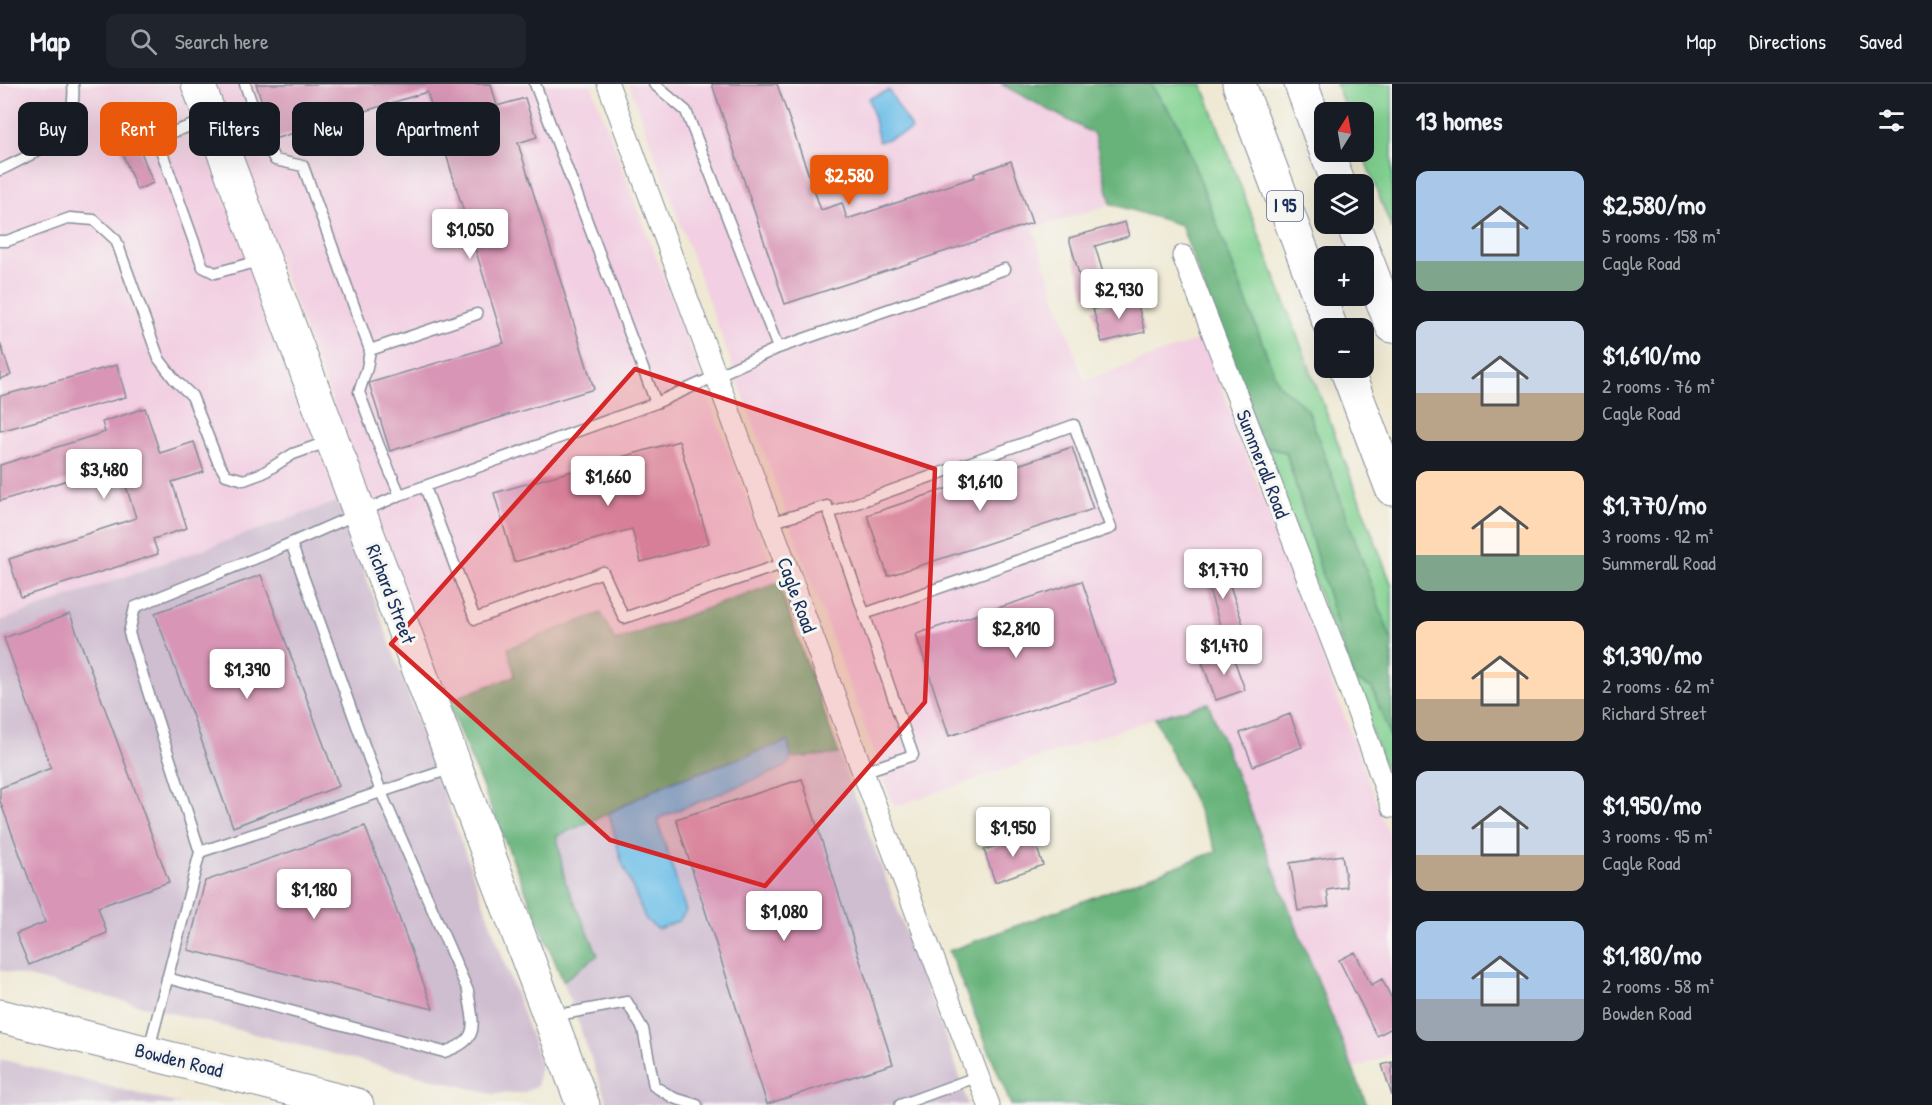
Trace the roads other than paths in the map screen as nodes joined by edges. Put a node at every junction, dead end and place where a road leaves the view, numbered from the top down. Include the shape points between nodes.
1 (73, 84) edge
2 (198, 84) edge
3 (245, 84) edge
4 (535, 84) edge
5 (608, 84) edge
6 (654, 84) edge
7 (1239, 84) edge
8 (1301, 84) edge
9 (205, 102) edge
10 (1314, 119) edge
11 (189, 127) edge
12 (226, 156) edge
13 (0, 170) edge
14 (1357, 234) edge
15 (0, 241) edge
16 (1183, 256) dead end
17 (265, 259) junction
18 (1005, 269) dead end
19 (477, 314) dead end
20 (1327, 318) edge
21 (1392, 326) edge
22 (778, 348) junction
23 (370, 350) junction
24 (716, 376) junction
25 (1350, 378) edge
26 (656, 403) junction
27 (334, 439) junction
28 (424, 487) junction
29 (1392, 489) edge
30 (400, 495) junction
31 (360, 511) junction
32 (829, 513) junction
33 (770, 523) junction
34 (291, 543) junction
35 (785, 563) junction
36 (864, 614) junction
37 (456, 767) junction
38 (863, 772) junction
39 (381, 792) junction
40 (1392, 807) edge
41 (200, 852) junction
42 (167, 978) junction
43 (0, 1016) edge
44 (550, 1016) junction
45 (148, 1052) junction
46 (979, 1076) junction
47 (324, 1101) edge
48 (357, 1105) edge
49 (583, 1105) edge
50 (697, 1105) edge
51 (900, 1105) edge
52 (989, 1105) edge

1 - 13 lane via 75,97 69,119 58,136 41,150
2 - 9 main road, Richard Street
3 - 23 lane via 275,160 303,166
4 - 26 lane
5 - 24 street, Cagle Road
6 - 22 lane via 686,111
7 - 20 main road, I 95
8 - 10 main road
11 - 17 lane via 164,135 160,147 203,267 215,273
12 - 17 main road, Richard Street
14 - 21 main road
15 - 27 lane via 7,242 70,218 94,220 116,240 159,359 192,396 226,475 244,480 293,454
16 - 40 street, Summerall Road
17 - 27 main road, Richard Street
18 - 22 lane
19 - 23 lane
22 - 24 lane
23 - 30 lane via 359,392
24 - 26 lane
24 - 33 street, Cagle Road
25 - 29 main road
26 - 28 lane
27 - 31 main road, Richard Street
28 - 30 lane
28 - 35 lane via 475,619 603,572 624,618
30 - 31 lane
31 - 34 lane
31 - 37 main road, Richard Street
32 - 33 lane via 827,506
32 - 36 lane
32 - 36 lane via 1074,425 1111,528
33 - 35 street, Cagle Road
34 - 39 lane
34 - 41 lane via 135,606 129,633
35 - 38 street, Cagle Road
36 - 38 lane via 913,755
37 - 39 lane
37 - 44 main road, Richard Street
38 - 46 street, Cagle Road
39 - 41 lane
39 - 42 lane via 468,991 472,1035 461,1047 444,1052
41 - 42 lane
42 - 45 lane
43 - 45 main road, Bowden Road
44 - 49 main road, Richard Street
44 - 50 lane via 627,1002 643,1029 654,1086
45 - 47 main road, Bowden Road
46 - 51 lane
46 - 52 street, Cagle Road
47 - 48 main road, Bowden Road

